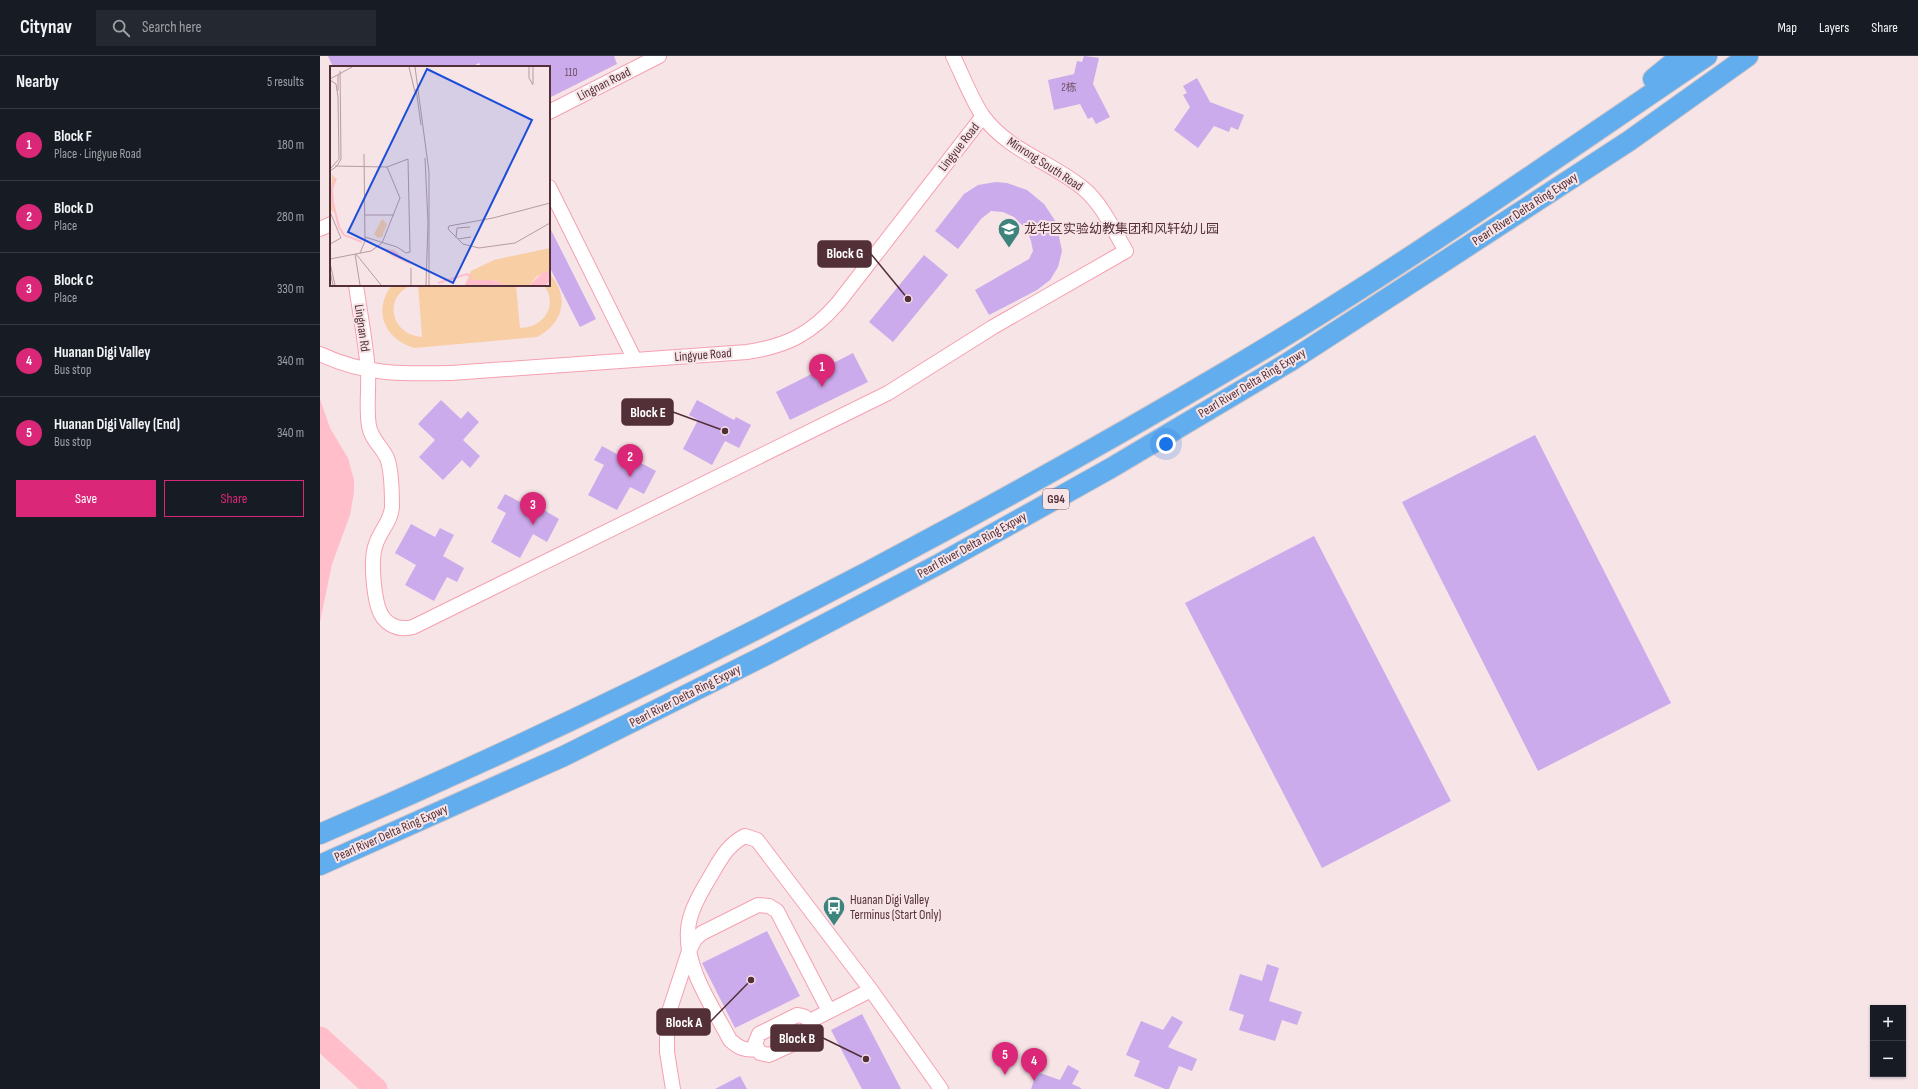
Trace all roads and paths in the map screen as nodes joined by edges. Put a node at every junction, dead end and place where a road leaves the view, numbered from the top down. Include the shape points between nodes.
1 (659, 56) edge
2 (953, 56) edge
3 (1681, 56) edge
4 (1707, 56) edge
5 (1748, 56) edge
6 (1759, 56) edge
7 (550, 111) edge
8 (983, 116) junction
9 (1629, 141) junction
10 (1556, 158) junction
11 (550, 189) edge
12 (330, 225) edge
13 (320, 230) edge
14 (1126, 251) joint
15 (356, 286) edge
16 (320, 354) edge
17 (635, 360) junction
18 (368, 371) junction
19 (320, 834) edge
20 (320, 865) edge
21 (690, 951) junction
22 (871, 990) junction
23 (829, 1011) junction
24 (810, 1021) junction
25 (757, 1049) junction
26 (673, 1089) edge
27 (941, 1089) edge

1 - 7 street, Lingnan Road
2 - 8 street, Minrong South Road
3 - 10 highway
4 - 10 highway, Pearl River Delta Ring Expwy / G94
5 - 9 highway, Pearl River Delta Ring Expwy / G94
6 - 9 highway
8 - 14 street, Minrong South Road via 1010,142 1066,175 1085,190 1102,210
8 - 17 street, Lingyue Road via 838,303 824,319 807,332 767,349
9 - 20 highway, Pearl River Delta Ring Expwy / G94 via 1289,362 1111,468 941,563 768,654 564,756
10 - 19 highway, Pearl River Delta Ring Expwy / G94 via 1386,271 1234,367 1066,464 877,568 550,732
11 - 17 street
12 - 13 street
14 - 18 street, Lingnan Rd via 982,334 888,393 413,628 394,627 387,622 381,615 376,600 374,550 390,517 392,505 389,464 373,438 369,425
15 - 18 street, Lingnan Rd
16 - 18 street, Lingyue Road
17 - 18 street, Lingyue Road via 450,373
21 - 22 street via 688,930 703,889 723,855 734,842 745,836 757,840
21 - 23 street via 695,939 702,933 758,906 769,906 777,911
21 - 25 street via 697,976 730,1040 738,1047 747,1050
21 - 26 street via 667,1018 667,1052
22 - 23 street
22 - 27 street
23 - 24 street
24 - 25 street via 807,1017 797,1015 763,1031 756,1039
24 - 25 street via 811,1032 803,1040 769,1056

